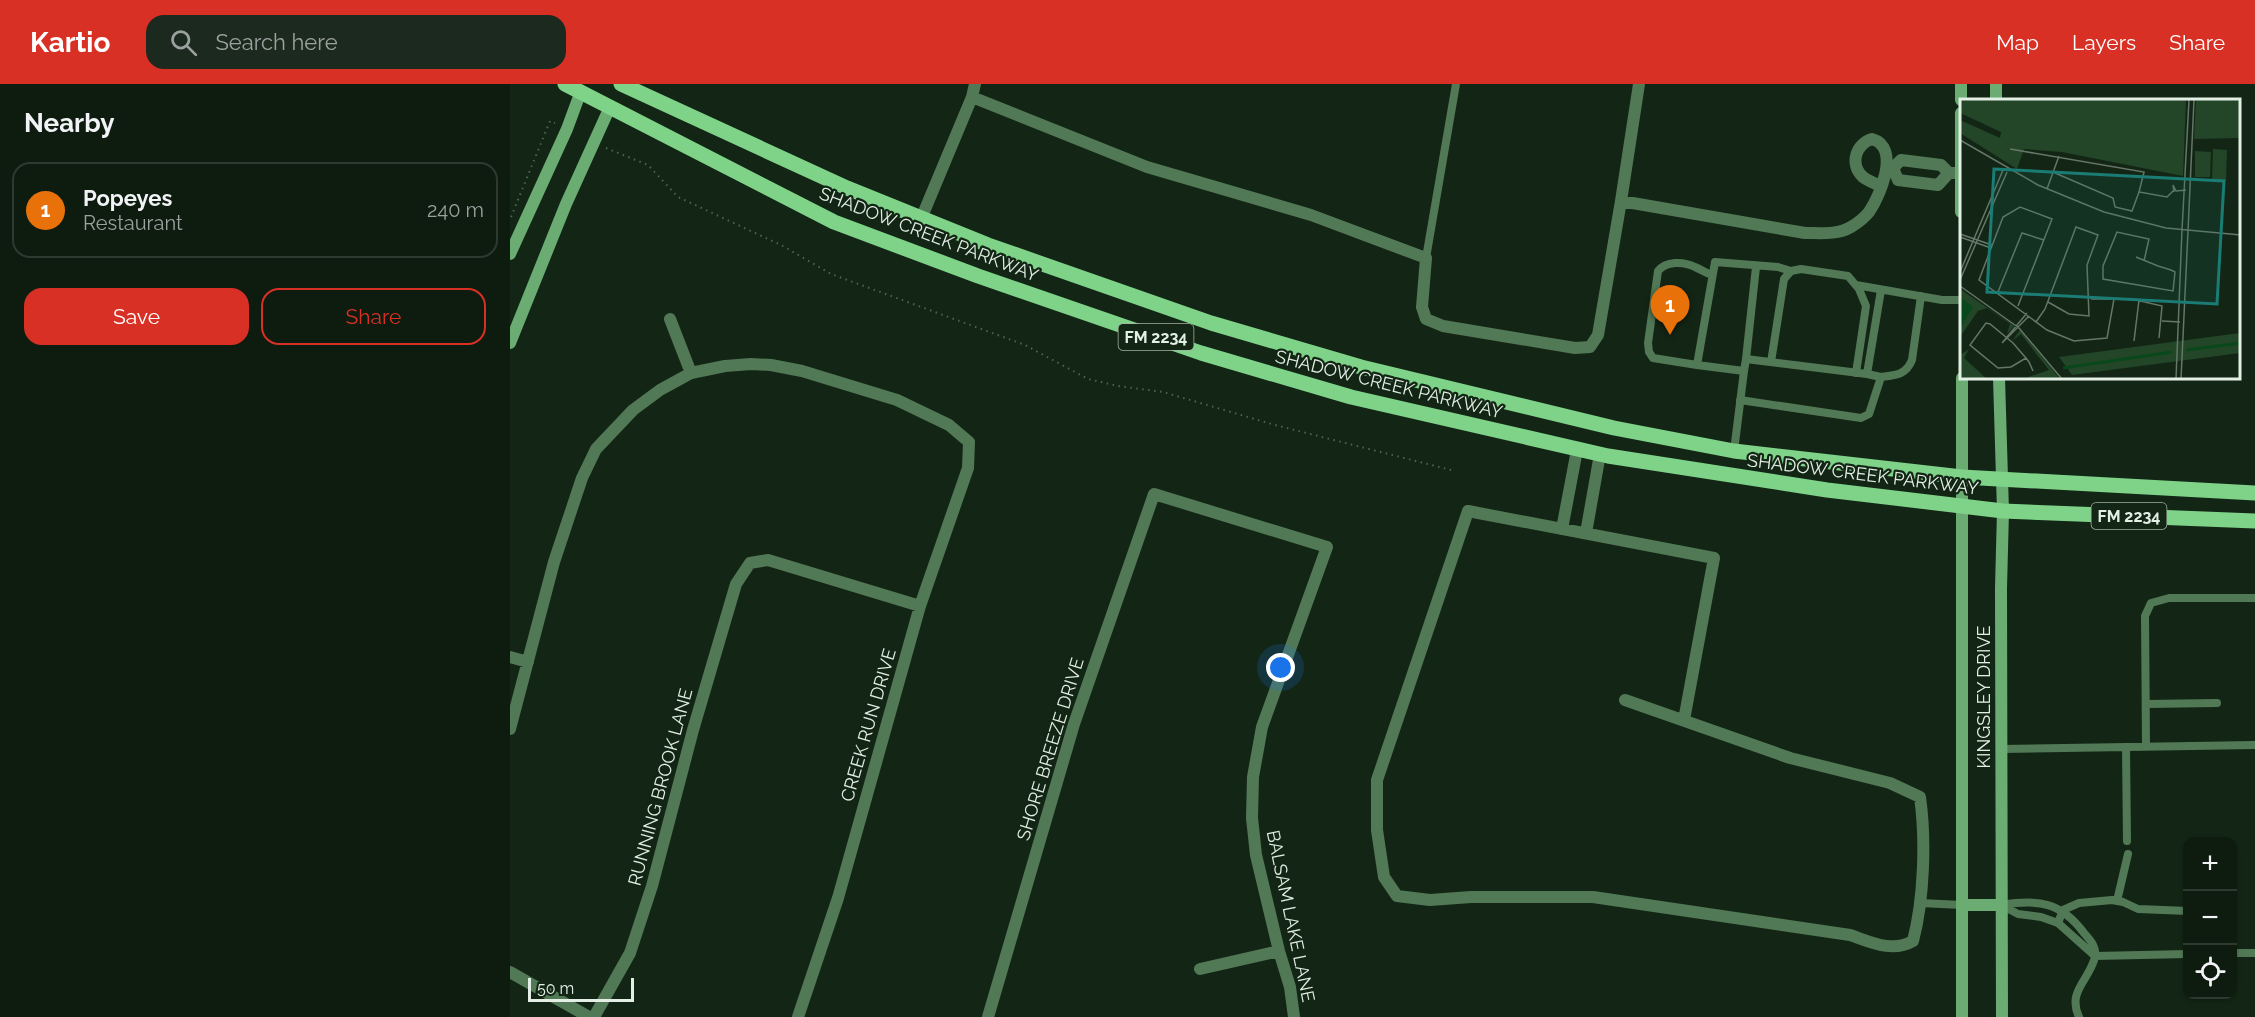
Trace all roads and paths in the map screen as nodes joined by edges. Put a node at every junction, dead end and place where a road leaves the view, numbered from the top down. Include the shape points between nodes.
1 (565, 84) edge
2 (621, 84) edge
3 (1456, 84) edge
4 (1639, 84) edge
5 (973, 90) edge
6 (581, 92) junction
7 (610, 107) junction
8 (1960, 128) edge
9 (567, 129) junction
10 (594, 142) junction
11 (1890, 167) junction
12 (1957, 173) edge
13 (1880, 186) junction
14 (1621, 201) junction
15 (1960, 202) edge
16 (510, 219) edge
17 (921, 219) junction
18 (510, 254) edge
19 (1426, 258) junction
20 (1756, 267) junction
21 (1791, 271) junction
22 (1712, 275) junction
23 (1856, 285) junction
24 (1881, 290) junction
25 (1921, 296) junction
26 (1960, 300) edge
27 (670, 319) dead end
28 (510, 343) edge
29 (1746, 359) junction
30 (1771, 362) junction
31 (1697, 365) junction
32 (1744, 371) junction
33 (691, 373) junction
34 (1856, 373) junction
35 (1867, 374) junction
36 (1881, 376) junction
37 (1962, 380) edge
38 (1999, 380) edge
39 (1740, 400) junction
40 (1576, 450) junction
41 (1734, 451) junction
42 (1600, 454) junction
43 (1455, 471) dead end
44 (1962, 477) junction
45 (2001, 480) junction
46 (2255, 493) edge
47 (1155, 494) joint
48 (1961, 506) junction
49 (2003, 511) junction
50 (2255, 521) edge
51 (1562, 529) junction
52 (1586, 534) junction
53 (2255, 598) edge
54 (920, 606) junction
55 (510, 657) edge
56 (528, 662) junction
57 (516, 687) edge
58 (1625, 700) dead end
59 (2217, 703) dead end
60 (2146, 704) junction
61 (1683, 720) junction
62 (510, 729) edge
63 (2255, 745) edge
64 (2146, 746) junction
65 (2126, 747) junction
66 (2001, 749) junction
67 (2127, 841) dead end
68 (2128, 854) dead end
69 (2116, 901) junction
70 (1920, 903) junction
71 (1962, 905) junction
72 (2001, 905) junction
73 (2063, 910) junction
74 (2183, 911) edge
75 (2058, 923) junction
76 (1279, 951) junction
77 (2255, 953) edge
78 (2183, 954) edge
79 (2237, 954) edge
80 (2095, 956) junction
81 (1200, 969) dead end
82 (510, 972) edge
83 (591, 1017) edge
84 (798, 1017) edge
85 (988, 1017) edge
86 (1294, 1017) edge
87 (1962, 1017) edge
88 (2002, 1017) edge
89 (2079, 1017) edge

1 - 6 main road, SHADOW CREEK PARKWAY / FM 2234
2 - 17 main road, SHADOW CREEK PARKWAY / FM 2234
3 - 19 lane
4 - 14 street
5 - 17 street
5 - 19 street via 1147,167 1311,215
6 - 7 main road, SHADOW CREEK PARKWAY / FM 2234
6 - 9 main road
7 - 10 main road
7 - 40 main road, SHADOW CREEK PARKWAY / FM 2234 via 834,222 978,276 1201,353 1351,397
8 - 12 main road
9 - 16 path via 550,121
9 - 18 main road
10 - 28 main road
10 - 43 path via 648,165 687,202 783,246 831,274 1025,345 1088,379 1163,392
11 - 12 street via 1901,160 1941,165
11 - 12 street via 1898,180 1938,185
11 - 13 street
11 - 13 street via 1882,143 1872,139 1858,148 1859,172 1864,179
12 - 15 main road
13 - 14 street via 1868,213 1851,227 1832,233 1805,233
14 - 19 street via 1598,335 1590,347 1575,348 1443,326 1426,319 1422,307
17 - 41 main road, SHADOW CREEK PARKWAY / FM 2234 via 1211,323 1361,367 1614,428
20 - 21 lane
20 - 22 lane via 1715,262
20 - 29 lane
21 - 23 lane via 1848,276
21 - 30 lane via 1784,279
22 - 31 lane
22 - 31 lane via 1694,266 1670,262 1658,271 1648,352 1653,358
23 - 24 lane
23 - 34 lane via 1866,306
24 - 25 lane
24 - 35 lane
25 - 26 lane
25 - 36 lane via 1909,367 1901,374
27 - 33 street
29 - 30 lane
29 - 32 lane
30 - 34 lane
31 - 32 lane
32 - 39 lane
33 - 54 street, CREEK RUN DRIVE via 751,364 802,371 897,400 949,425 969,442 968,468
33 - 56 street via 633,410 596,448 573,500
34 - 35 lane
35 - 36 lane
36 - 39 lane via 1869,414 1861,418
37 - 44 main road, KINGSLEY DRIVE
38 - 45 main road, KINGSLEY DRIVE
39 - 41 lane
40 - 42 main road, SHADOW CREEK PARKWAY / FM 2234
40 - 51 street
41 - 44 main road, SHADOW CREEK PARKWAY / FM 2234
42 - 48 main road, SHADOW CREEK PARKWAY / FM 2234 via 1732,477
42 - 52 street
44 - 45 main road, SHADOW CREEK PARKWAY / FM 2234
44 - 48 main road, KINGSLEY DRIVE
45 - 46 main road, SHADOW CREEK PARKWAY / FM 2234
45 - 49 main road, KINGSLEY DRIVE
47 - 76 street, BALSAM LAKE LANE via 1327,547 1262,727 1253,777 1252,818 1257,855
47 - 85 street, SHORE BREEZE DRIVE via 1074,724
48 - 49 main road, SHADOW CREEK PARKWAY / FM 2234
48 - 71 main road, KINGSLEY DRIVE
49 - 50 main road, SHADOW CREEK PARKWAY / FM 2234
49 - 66 main road, KINGSLEY DRIVE
51 - 52 street
51 - 70 street via 1468,511 1377,780 1377,830 1384,877 1397,896 1430,900 1593,897 1850,935 1902,948 1913,941
52 - 61 street via 1714,558
53 - 60 lane via 2169,598 2151,603 2145,616
54 - 83 street, RUNNING BROOK LANE via 768,560 750,563 736,584 630,952
54 - 84 street, CREEK RUN DRIVE via 838,898
55 - 56 street
56 - 57 street
57 - 62 street
58 - 61 street
59 - 60 lane
60 - 64 lane
61 - 70 street via 1790,758 1890,783 1920,797 1924,823
63 - 64 lane
64 - 65 lane
65 - 66 lane
65 - 67 lane
66 - 72 main road, KINGSLEY DRIVE
68 - 69 lane
69 - 73 lane via 2096,900
69 - 74 lane via 2138,909
70 - 71 lane
71 - 72 main road
71 - 87 main road, KINGSLEY DRIVE
72 - 73 lane via 2045,903
72 - 75 lane via 2019,914
72 - 88 main road, KINGSLEY DRIVE
73 - 75 lane
73 - 80 lane via 2094,946
75 - 80 lane
76 - 81 street
76 - 86 street, BALSAM LAKE LANE
77 - 79 lane
78 - 80 lane
80 - 89 lane via 2074,999
82 - 83 street

